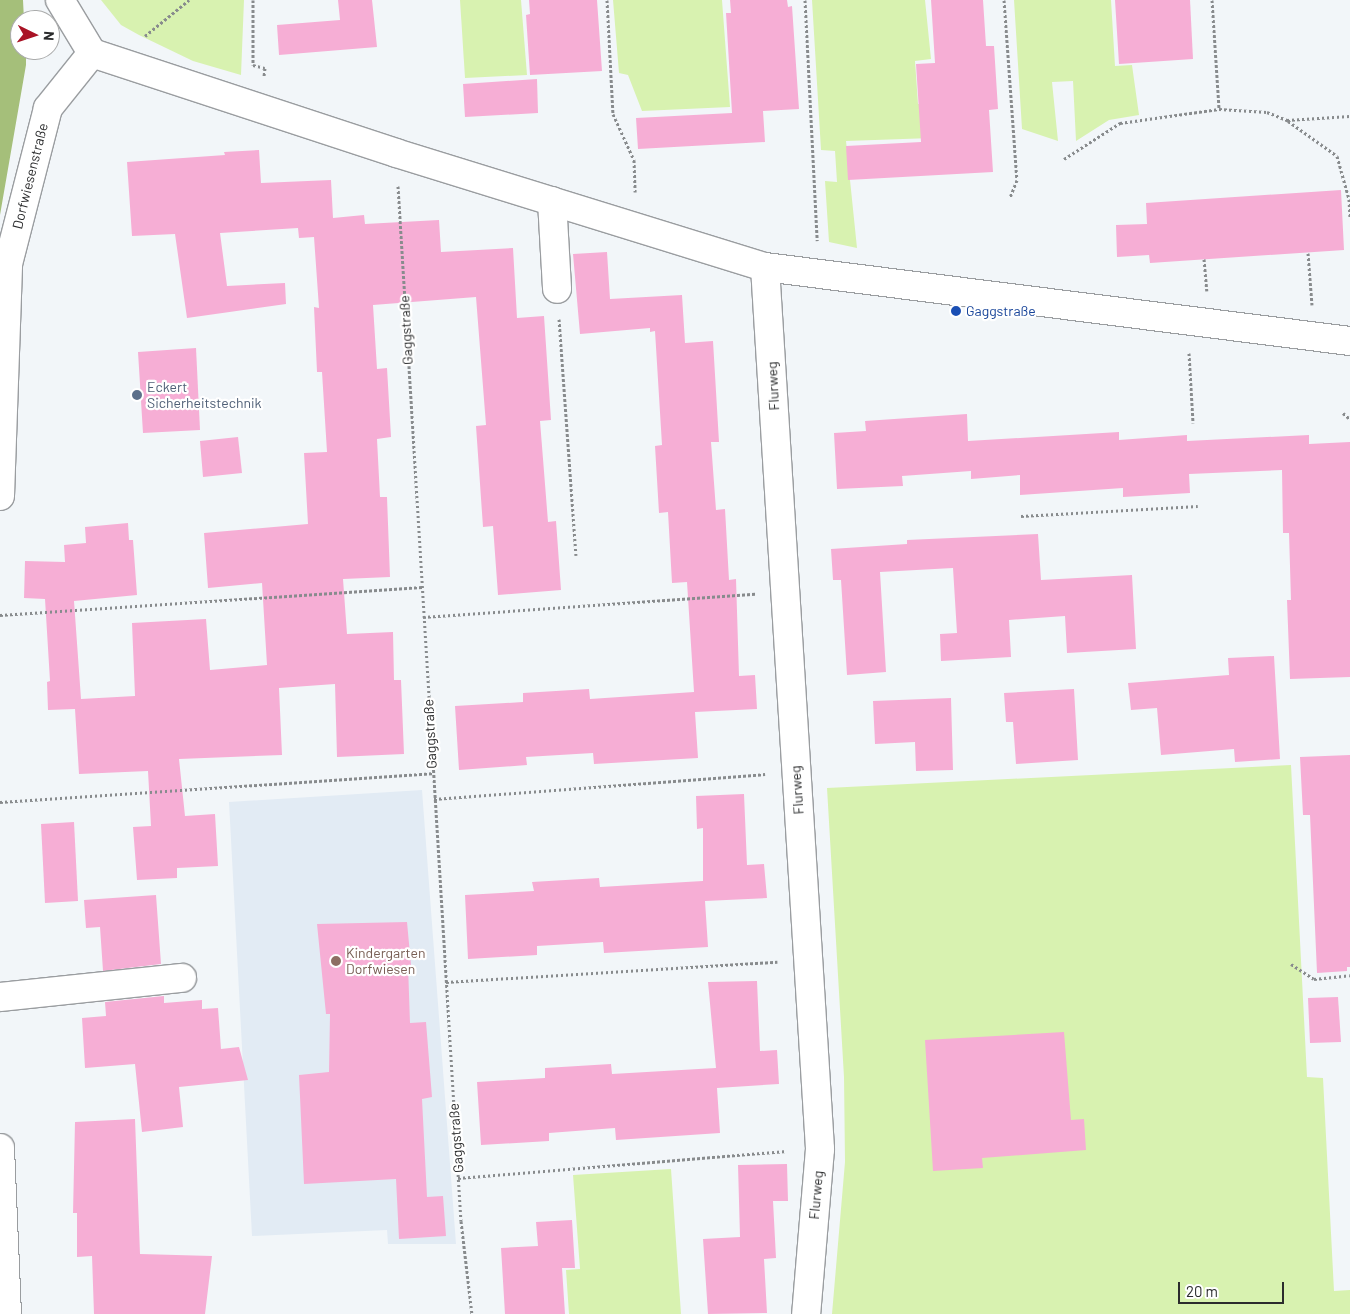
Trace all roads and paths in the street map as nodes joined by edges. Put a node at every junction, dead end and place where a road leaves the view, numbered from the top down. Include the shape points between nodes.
1 (60, 0) edge
2 (189, 0) edge
3 (253, 0) edge
4 (607, 0) edge
5 (805, 0) edge
6 (1004, 0) edge
7 (1212, 0) edge
8 (92, 52) junction
9 (128, 65) junction
10 (264, 109) junction
11 (1220, 109) junction
12 (1350, 116) edge
13 (1287, 120) junction
14 (396, 153) junction
15 (1064, 159) dead end
16 (1010, 197) dead end
17 (552, 201) junction
18 (1350, 218) edge
19 (636, 227) junction
20 (1308, 253) dead end
21 (4, 265) edge
22 (765, 267) junction
23 (819, 274) junction
24 (557, 289) joint
25 (1186, 320) junction
26 (1314, 337) junction
27 (1350, 341) edge
28 (1343, 413) dead end
29 (1350, 419) edge
30 (1193, 423) dead end
31 (0, 496) edge
32 (1198, 506) dead end
33 (1021, 516) dead end
34 (576, 555) dead end
35 (422, 588) junction
36 (785, 592) junction
37 (0, 615) edge
38 (423, 617) junction
39 (796, 772) junction
40 (432, 773) junction
41 (434, 799) junction
42 (0, 802) edge
43 (808, 960) junction
44 (1291, 964) dead end
45 (1350, 975) edge
46 (182, 978) dead end
47 (446, 982) junction
48 (0, 997) edge
49 (0, 1148) edge
50 (820, 1149) junction
51 (458, 1178) junction
52 (7, 1314) edge
53 (472, 1314) edge
54 (806, 1314) edge

1 - 8 street
2 - 9 path via 148,31
3 - 10 path via 253,65 265,68
4 - 19 path via 613,114 634,160
5 - 23 path
6 - 16 path via 1017,180
7 - 11 path
8 - 9 street
8 - 21 street, Dorfwiesenstraße via 48,108
9 - 10 street
10 - 14 street
11 - 13 path via 1267,112
11 - 15 path via 1120,123
12 - 13 path
13 - 18 path via 1337,156 1349,199
14 - 17 street
14 - 35 path, Gaggstraße
17 - 19 street
17 - 24 street
19 - 22 street
20 - 26 path
21 - 31 street, Dorfwiesenstraße
22 - 23 street
22 - 36 street, Flurweg
23 - 25 street
24 - 34 path
25 - 26 street
25 - 30 path
26 - 27 street
28 - 29 path
32 - 33 path
35 - 37 path
35 - 38 path, Gaggstraße
36 - 38 path
36 - 39 street, Flurweg
38 - 40 path, Gaggstraße
39 - 41 path
39 - 43 street, Flurweg
40 - 41 path, Gaggstraße
40 - 42 path
41 - 47 path, Gaggstraße
43 - 47 path
43 - 50 street, Flurweg
44 - 45 path via 1314,979
46 - 48 street
47 - 51 path, Gaggstraße
49 - 52 street
50 - 51 path
50 - 54 street, Flurweg
51 - 53 path, Gaggstraße

